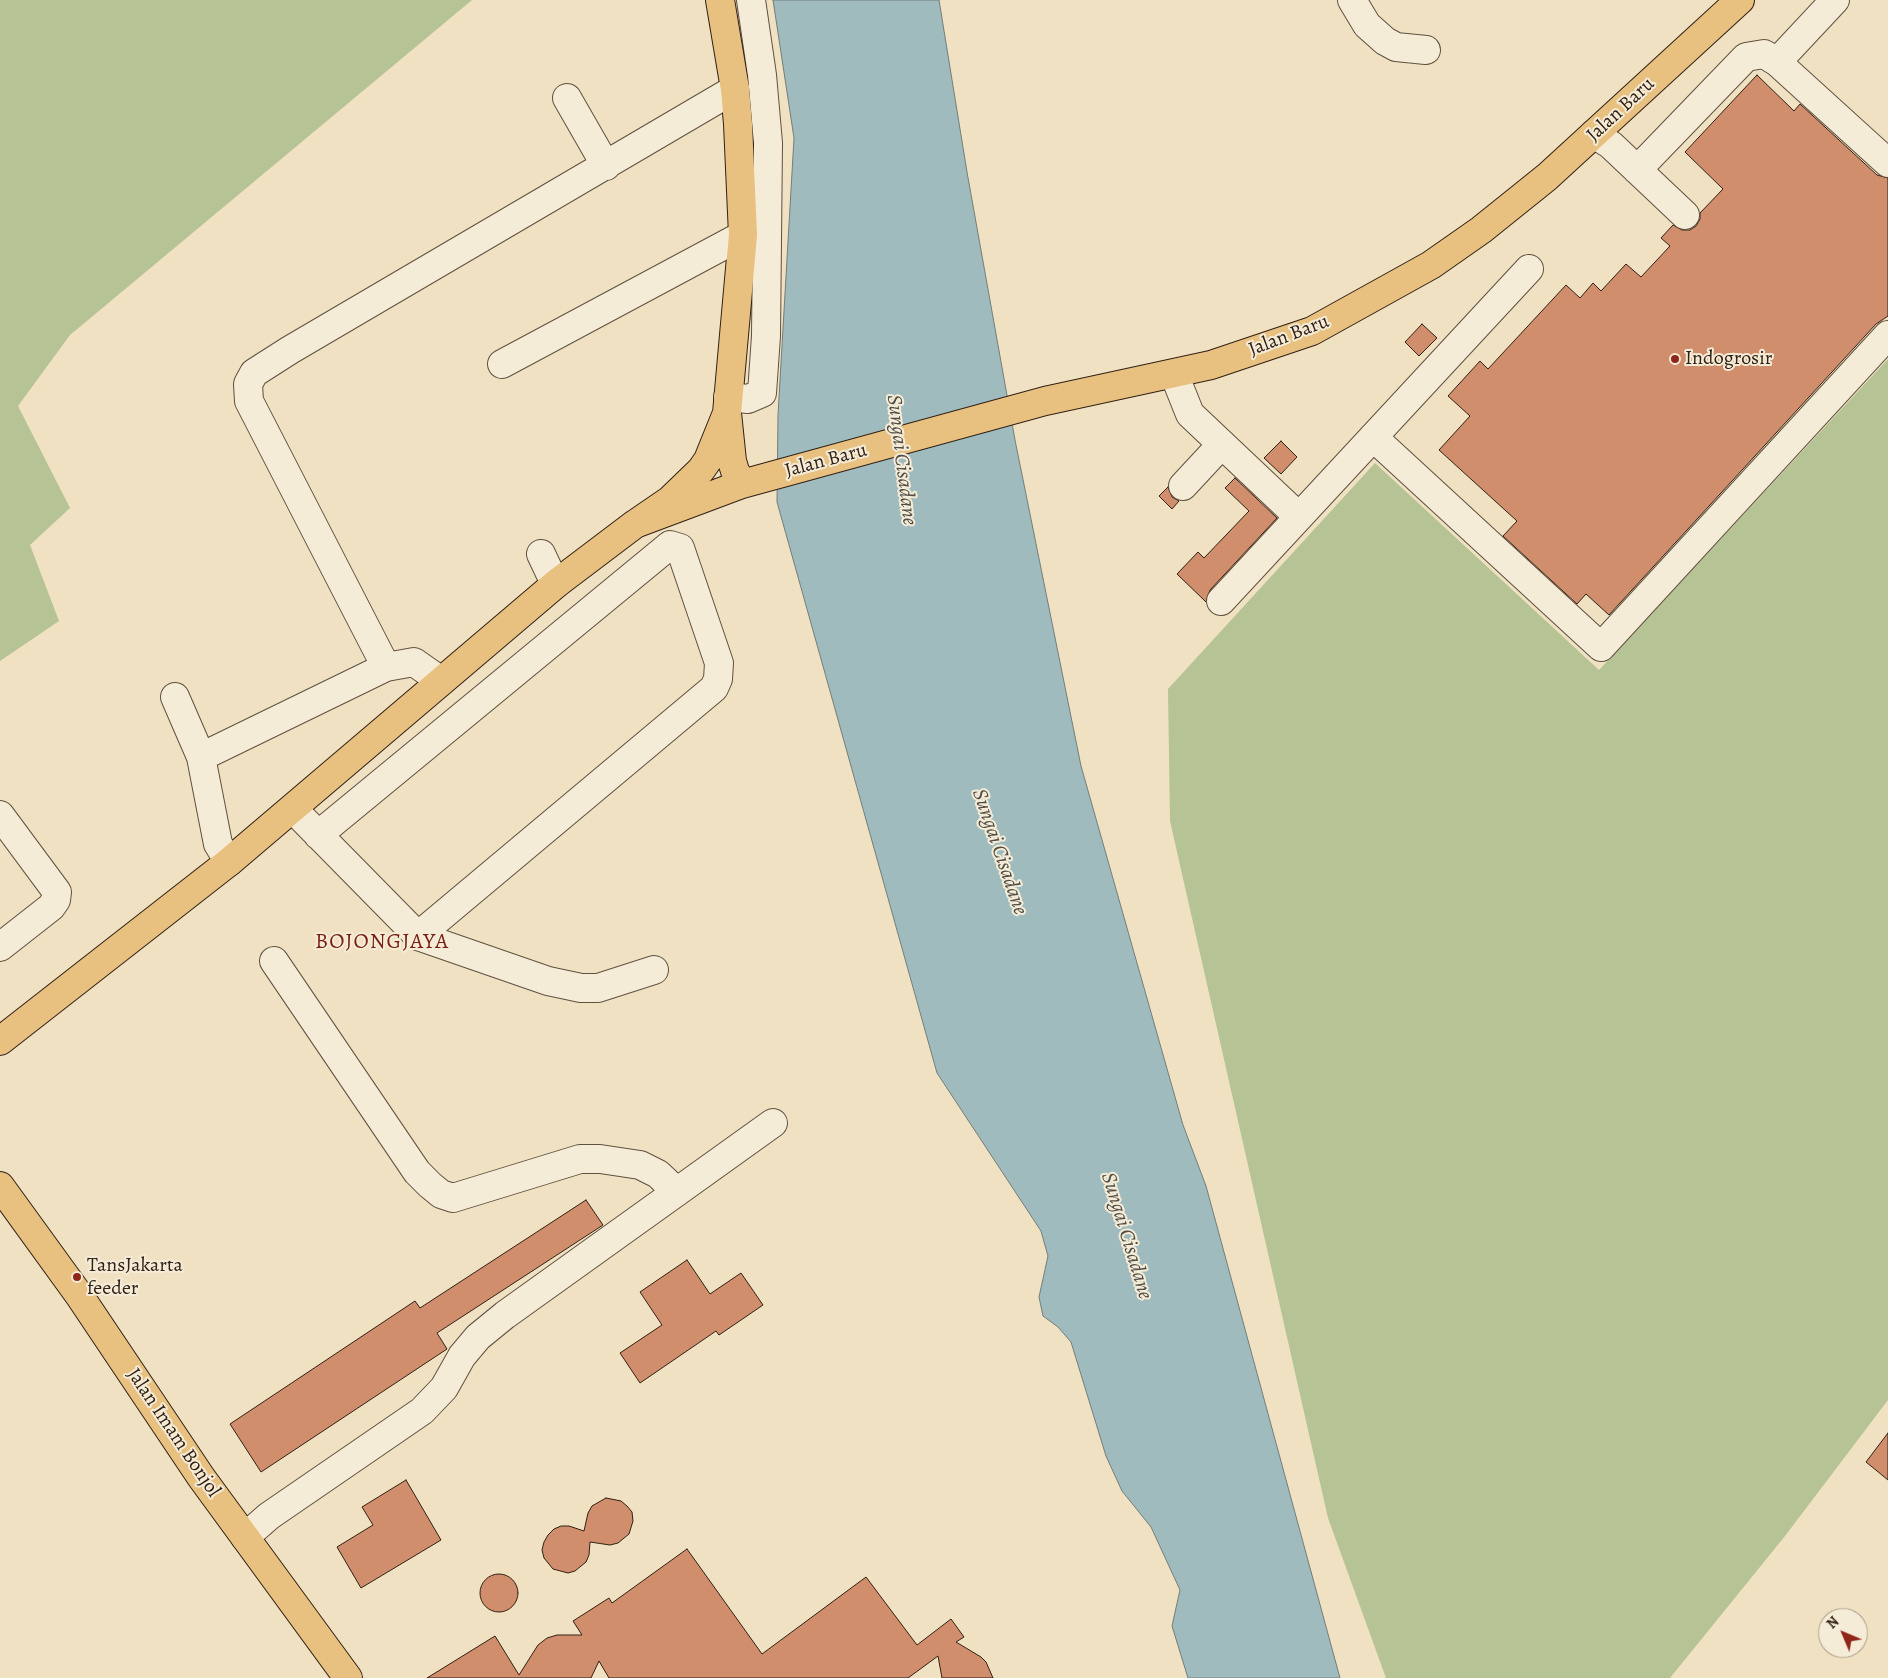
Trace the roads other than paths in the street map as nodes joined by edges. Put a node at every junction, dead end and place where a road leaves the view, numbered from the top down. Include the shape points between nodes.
1 (720, 0) edge
2 (751, 0) edge
3 (1352, 0) edge
4 (1740, 0) edge
5 (1835, 0) edge
6 (1426, 50) dead end
7 (1777, 62) junction
8 (734, 88) junction
9 (566, 98) dead end
10 (1616, 114) junction
11 (1594, 134) junction
12 (1888, 163) edge
13 (606, 166) junction
14 (1637, 170) junction
15 (1685, 216) dead end
16 (743, 235) junction
17 (1529, 269) dead end
18 (1888, 334) edge
19 (502, 364) dead end
20 (1174, 374) junction
21 (728, 405) junction
22 (1373, 437) junction
23 (1222, 444) junction
24 (748, 482) junction
25 (1183, 486) dead end
26 (1299, 517) junction
27 (635, 524) junction
28 (541, 554) dead end
29 (557, 582) junction
30 (1221, 601) dead end
31 (386, 667) junction
32 (441, 681) junction
33 (175, 697) dead end
34 (201, 757) junction
35 (293, 809) junction
36 (0, 815) edge
37 (318, 835) junction
38 (229, 862) junction
39 (418, 936) junction
40 (0, 947) edge
41 (274, 961) dead end
42 (654, 970) dead end
43 (0, 1041) edge
44 (773, 1123) dead end
45 (0, 1186) edge
46 (677, 1192) junction
47 (245, 1537) junction
48 (348, 1678) edge

1 - 8 main road
2 - 21 street via 768,143 766,336 762,393
3 - 6 street via 1367,25 1385,41 1396,47
4 - 10 main road, Jalan Baru
5 - 7 street
7 - 12 street
7 - 14 street via 1764,54 1746,57
8 - 13 street
8 - 16 main road
9 - 13 street
10 - 11 main road, Jalan Baru
10 - 14 street via 1624,139 1632,148
11 - 14 street
11 - 20 main road, Jalan Baru via 1481,230 1399,284 1312,331 1212,365
13 - 31 street via 290,350 254,373 248,384 249,401
14 - 15 street
16 - 19 street
16 - 21 main road
17 - 22 street
18 - 22 street via 1601,647
20 - 23 street via 1190,414
20 - 24 main road, Jalan Baru via 1045,401
21 - 24 main road via 732,461 735,471
21 - 27 main road via 712,453 701,470 670,500
22 - 26 street
23 - 25 street
23 - 26 street
24 - 27 main road, Jalan Baru
26 - 30 street
27 - 29 main road
28 - 29 street
29 - 32 main road
31 - 32 street via 414,662
31 - 34 street
32 - 35 main road
33 - 34 street
34 - 38 street via 218,844
35 - 37 street
35 - 38 main road
36 - 40 street via 58,892 51,907
37 - 39 street
37 - 39 street via 670,545 680,548 719,663 714,688
38 - 43 main road
39 - 42 street via 548,981 580,988 598,988
41 - 46 street via 417,1172 441,1194 453,1198 580,1160 593,1159 640,1165 658,1174
44 - 46 street
45 - 47 main road, Jalan Imam Bonjol
46 - 47 street via 478,1337 462,1356 444,1388 422,1411 269,1516
47 - 48 main road, Jalan Imam Bonjol

